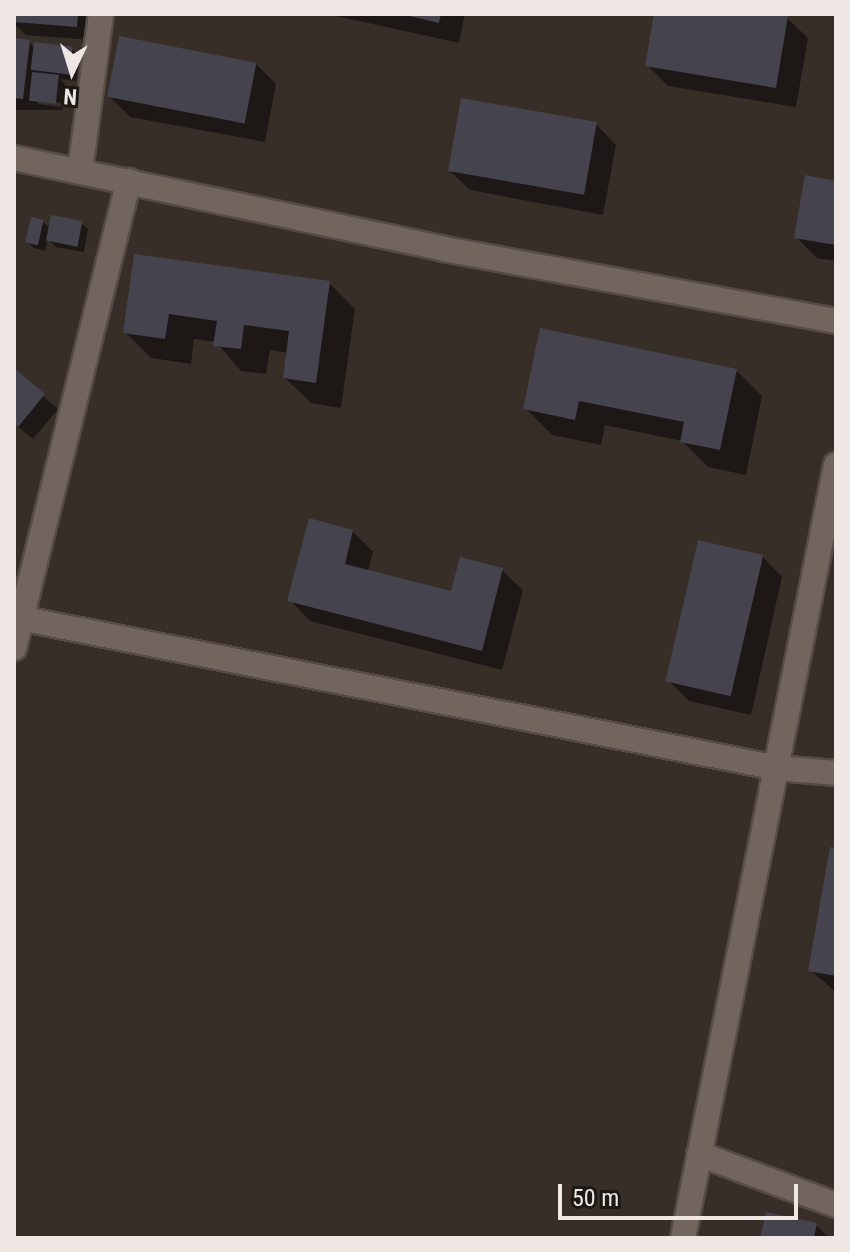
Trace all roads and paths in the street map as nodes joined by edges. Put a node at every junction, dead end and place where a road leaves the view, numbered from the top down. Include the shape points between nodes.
1 (101, 14) edge
2 (14, 158) edge
3 (80, 171) junction
4 (129, 181) junction
5 (836, 321) edge
6 (836, 465) edge
7 (18, 618) edge
8 (14, 648) edge
9 (778, 768) junction
10 (836, 773) edge
11 (699, 1154) junction
12 (836, 1205) edge
13 (683, 1238) edge

1 - 3 street
2 - 3 street
3 - 4 street
4 - 5 street via 444,249
4 - 7 street
6 - 9 street
7 - 8 street
7 - 9 street
9 - 10 street
9 - 11 street
11 - 12 street
11 - 13 street

